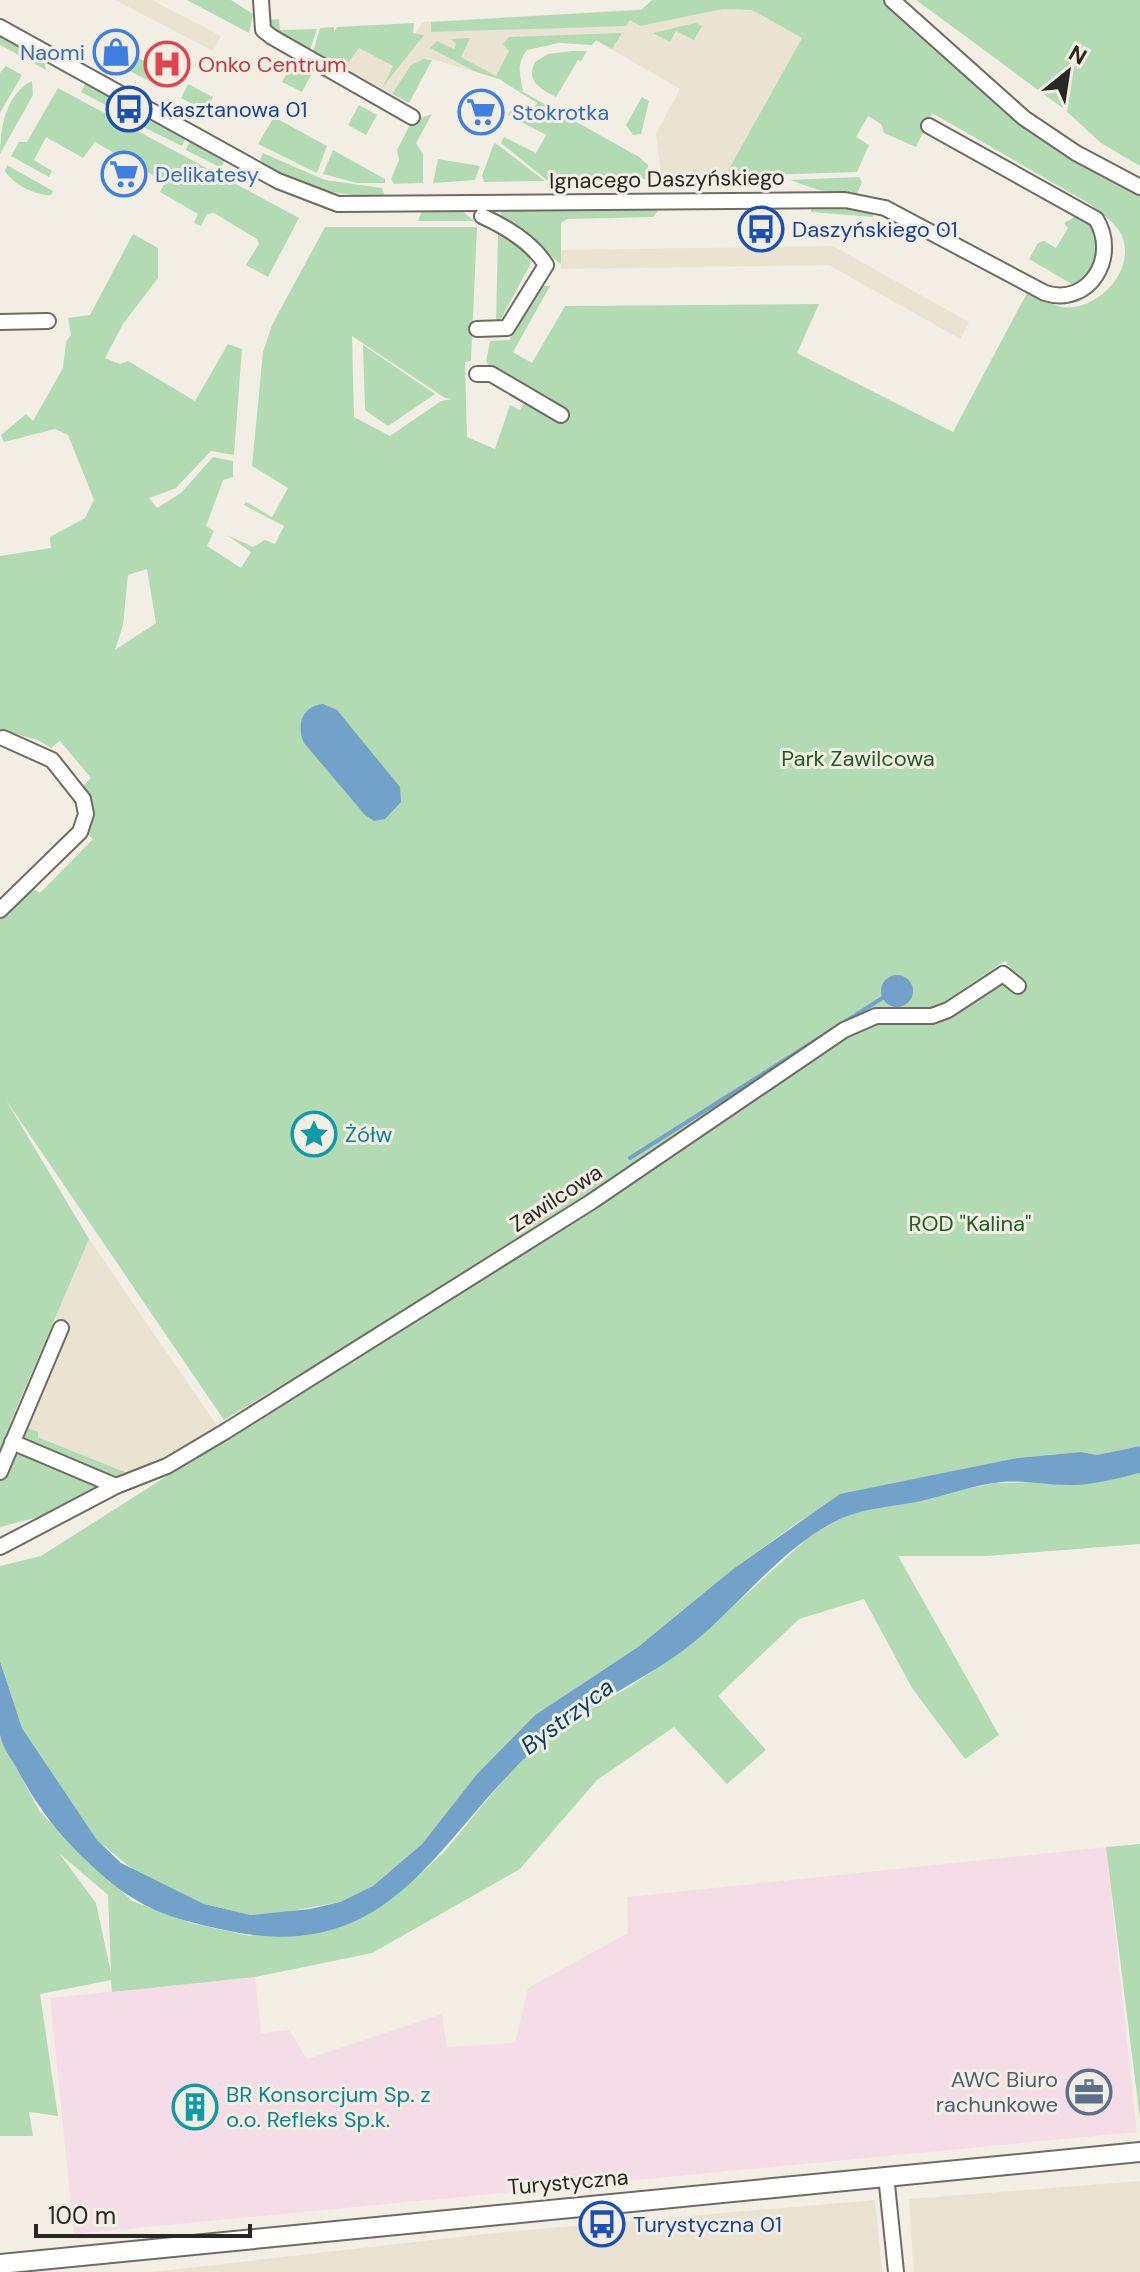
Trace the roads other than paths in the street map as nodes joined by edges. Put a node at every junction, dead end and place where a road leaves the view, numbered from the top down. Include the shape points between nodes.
1 (261, 0) edge
2 (892, 0) edge
3 (0, 27) edge
4 (412, 117) dead end
5 (929, 126) dead end
6 (1140, 187) edge
7 (482, 216) dead end
8 (48, 321) dead end
9 (0, 322) edge
10 (477, 329) dead end
11 (477, 374) dead end
12 (561, 415) dead end
13 (3, 738) dead end
14 (0, 910) edge
15 (1018, 986) dead end
16 (61, 1328) dead end
17 (12, 1442) junction
18 (0, 1472) edge
19 (116, 1486) junction
20 (0, 1547) edge
21 (1140, 2152) edge
22 (886, 2175) junction
23 (0, 2264) edge
24 (896, 2272) edge

1 - 4 street via 263,30 272,37
2 - 6 street via 1024,118
3 - 5 street, Ignacego Daszyńskiego via 278,181 338,204 845,200 885,208 1045,293 1072,296 1091,283 1106,247 1096,219
7 - 10 street via 507,227 546,265 507,328
8 - 9 street
11 - 12 street via 491,374
13 - 14 street via 52,760 83,799 86,814 80,832
15 - 19 street, Zawilcowa via 1003,974 932,1016 876,1016 844,1030 492,1266 167,1466
16 - 17 street
17 - 18 street
17 - 19 street
19 - 20 street, Zawilcowa
21 - 22 main road, Turystyczna
22 - 23 main road, Turystyczna
22 - 24 street

